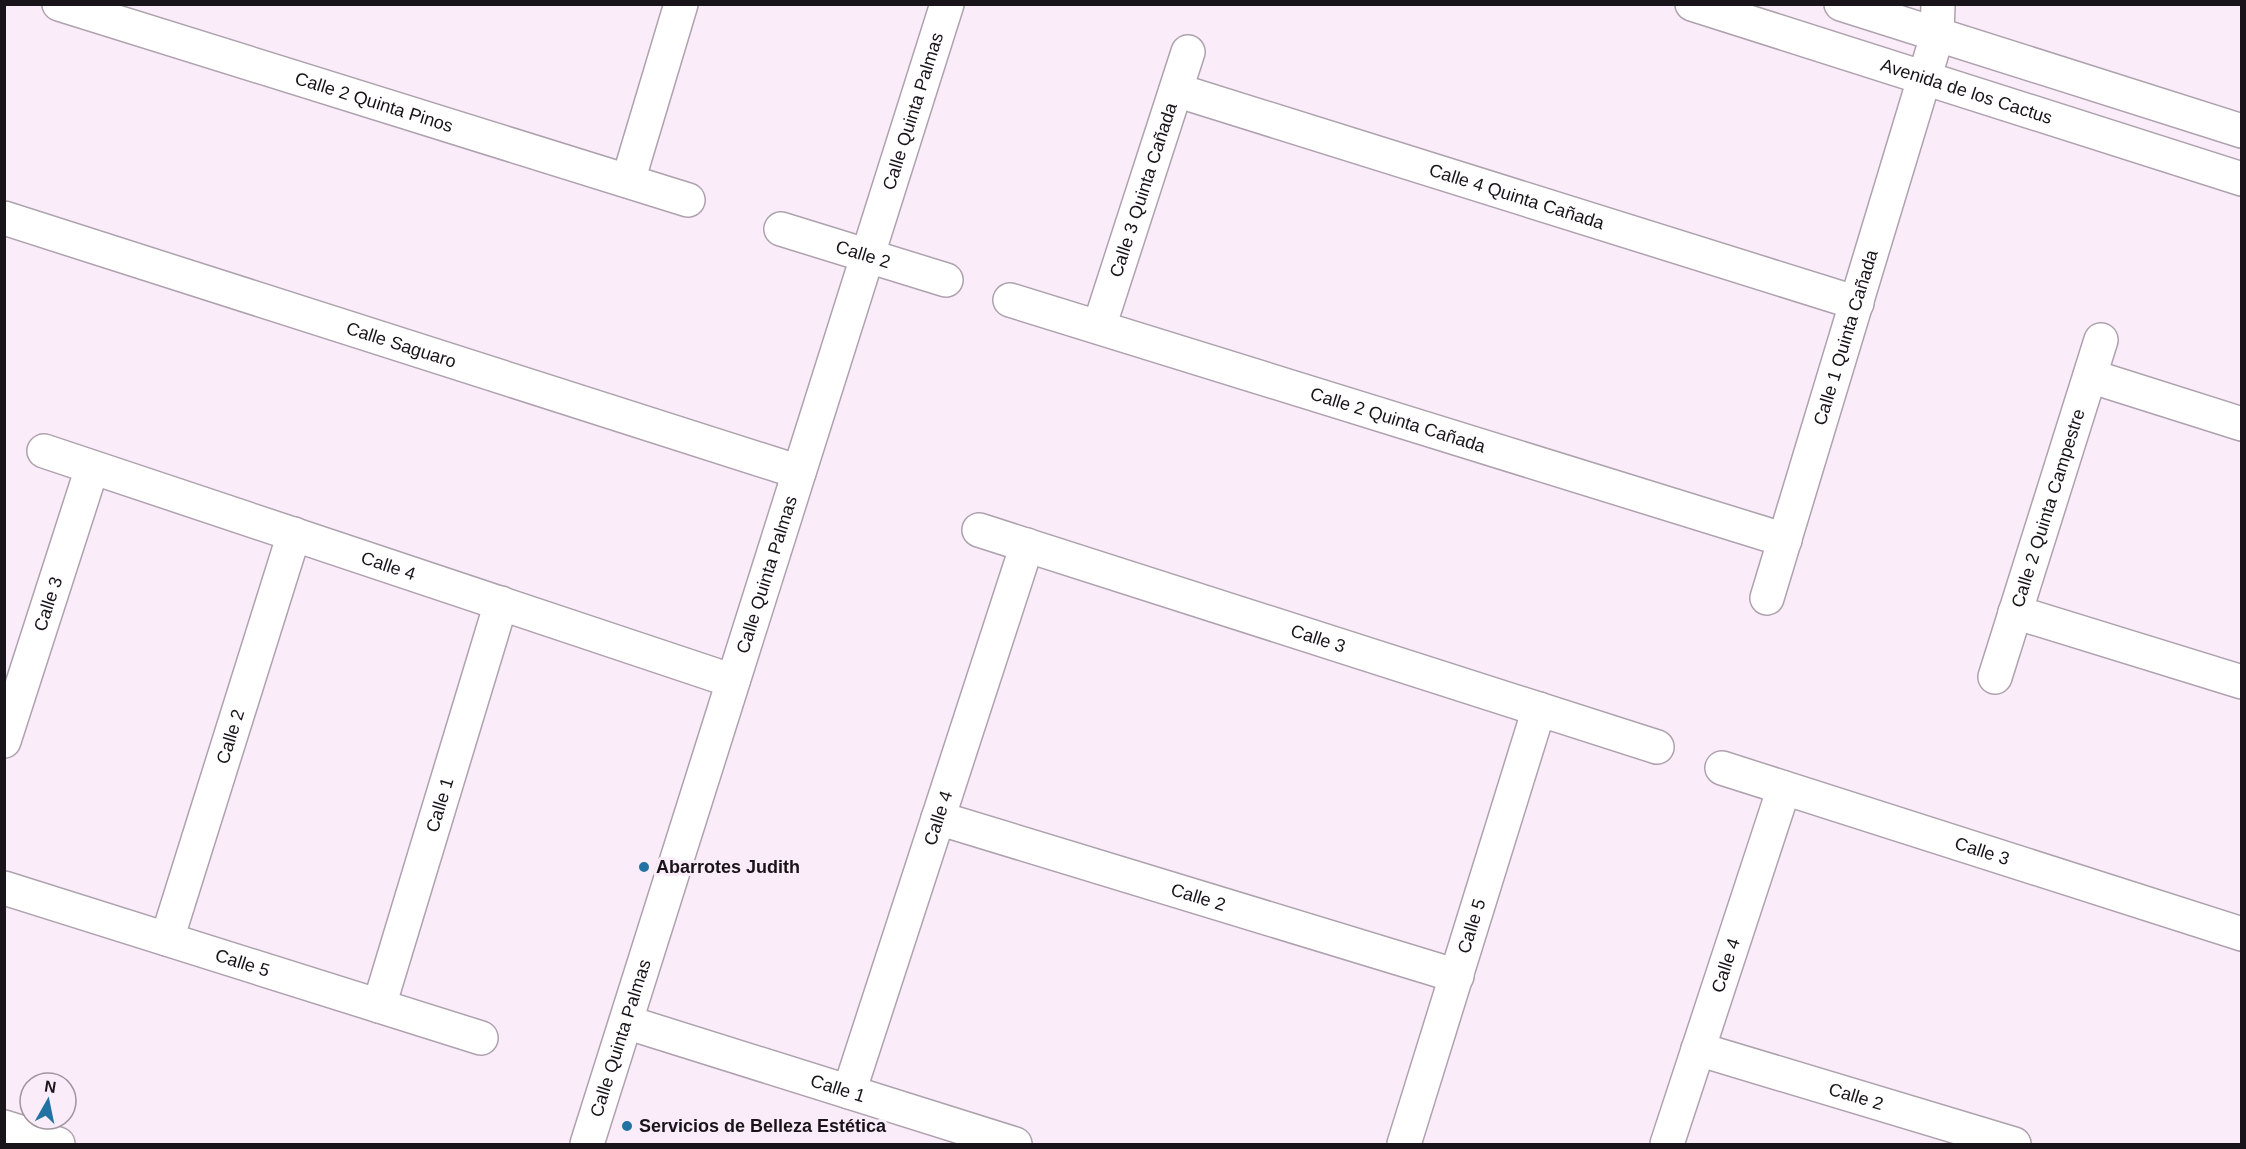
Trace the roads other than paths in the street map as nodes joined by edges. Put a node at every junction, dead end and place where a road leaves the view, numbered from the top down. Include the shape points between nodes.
1 (59, 4) edge
2 (681, 4) edge
3 (947, 4) edge
4 (1692, 4) edge
5 (1841, 4) edge
6 (1937, 20) edge
7 (1188, 52) dead end
8 (1925, 78) junction
9 (1176, 90) junction
10 (2241, 131) edge
11 (2241, 179) edge
12 (628, 181) junction
13 (688, 200) dead end
14 (4, 218) edge
15 (781, 229) dead end
16 (868, 256) junction
17 (946, 280) dead end
18 (1010, 300) dead end
19 (1857, 303) junction
20 (1099, 327) junction
21 (2101, 340) dead end
22 (2090, 376) junction
23 (2241, 424) edge
24 (44, 451) dead end
25 (92, 468) junction
26 (799, 472) junction
27 (979, 530) dead end
28 (294, 534) junction
29 (1785, 540) junction
30 (1028, 545) junction
31 (1767, 598) dead end
32 (501, 603) junction
33 (2015, 612) junction
34 (1995, 677) dead end
35 (734, 681) junction
36 (2241, 682) edge
37 (1539, 709) junction
38 (4, 741) edge
39 (1657, 747) dead end
40 (1722, 768) dead end
41 (1784, 788) junction
42 (938, 818) junction
43 (4, 888) edge
44 (2241, 934) edge
45 (167, 939) junction
46 (1456, 976) junction
47 (379, 1006) junction
48 (626, 1022) junction
49 (481, 1038) dead end
50 (1698, 1049) junction
51 (849, 1092) junction
52 (4, 1127) edge
53 (58, 1144) edge
54 (587, 1144) edge
55 (1015, 1144) edge
56 (1404, 1144) edge
57 (1667, 1144) edge
58 (2014, 1144) edge

1 - 12 street, Calle 2 Quinta Pinos
2 - 12 street
3 - 16 street, Calle Quinta Palmas
4 - 8 street, Avenida de los Cactus
5 - 6 street
6 - 8 street
6 - 10 street
7 - 9 street, Calle 3 Quinta Cañada
8 - 11 street, Avenida de los Cactus
8 - 19 street, Calle 1 Quinta Cañada
9 - 19 street, Calle 4 Quinta Cañada
9 - 20 street, Calle 3 Quinta Cañada
12 - 13 street, Calle 2 Quinta Pinos
14 - 26 street, Calle Saguaro
15 - 16 street, Calle 2
16 - 17 street, Calle 2
16 - 26 street, Calle Quinta Palmas
18 - 20 street, Calle 2 Quinta Cañada
19 - 29 street, Calle 1 Quinta Cañada
20 - 29 street, Calle 2 Quinta Cañada
21 - 22 street, Calle 2 Quinta Campestre
22 - 23 street
22 - 33 street, Calle 2 Quinta Campestre
24 - 25 street, Calle 4
25 - 28 street, Calle 4
25 - 38 street, Calle 3
26 - 35 street, Calle Quinta Palmas
27 - 30 street, Calle 3
28 - 32 street, Calle 4
28 - 45 street, Calle 2
29 - 31 street, Calle 1 Quinta Cañada
30 - 37 street, Calle 3
30 - 42 street, Calle 4
32 - 35 street, Calle 4
32 - 47 street, Calle 1
33 - 34 street, Calle 2 Quinta Campestre
33 - 36 street
35 - 48 street, Calle Quinta Palmas
37 - 39 street, Calle 3
37 - 46 street, Calle 5
40 - 41 street, Calle 3
41 - 44 street, Calle 3
41 - 50 street, Calle 4
42 - 46 street, Calle 2
42 - 51 street, Calle 4
43 - 45 street, Calle 5
45 - 47 street, Calle 5
46 - 56 street, Calle 5
47 - 49 street, Calle 5
48 - 51 street, Calle 1
48 - 54 street, Calle Quinta Palmas
50 - 57 street, Calle 4
50 - 58 street, Calle 2
51 - 55 street, Calle 1
52 - 53 street

